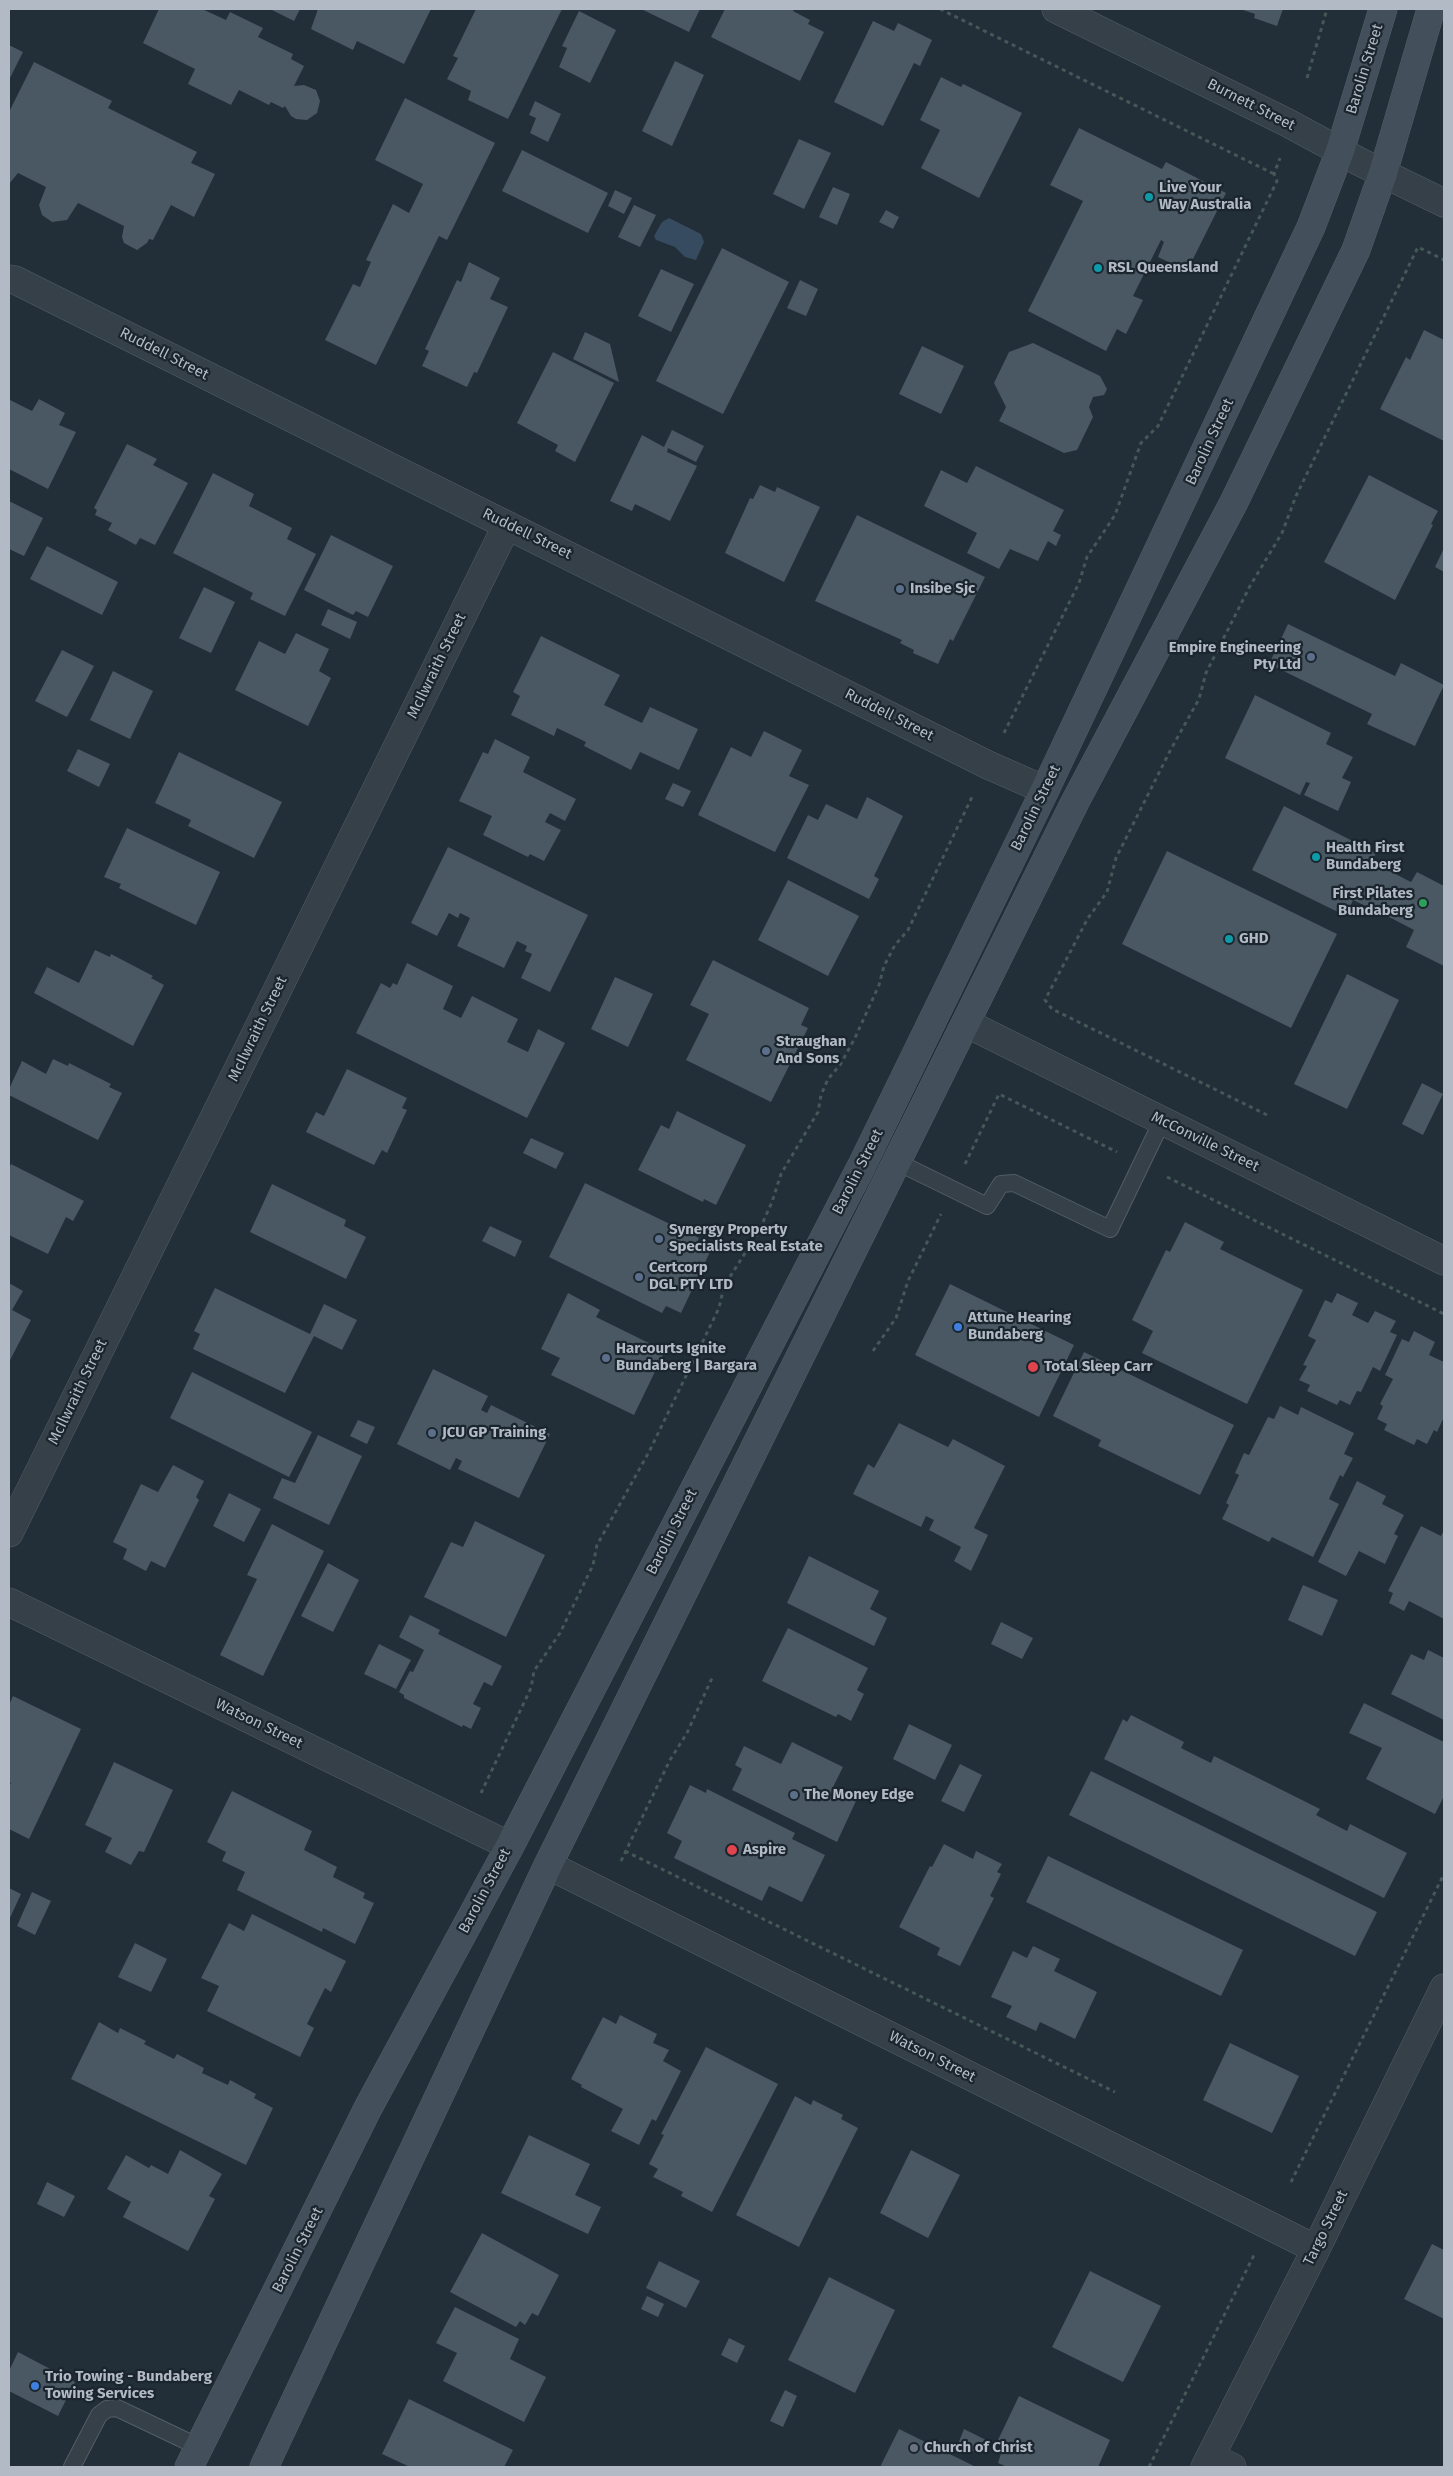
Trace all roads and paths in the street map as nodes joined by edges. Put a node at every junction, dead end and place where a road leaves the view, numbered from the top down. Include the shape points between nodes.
1 (940, 9) edge
2 (1056, 9) edge
3 (1327, 9) edge
4 (1383, 9) edge
5 (1431, 9) edge
6 (1307, 78) dead end
7 (1340, 151) junction
8 (1280, 158) dead end
9 (1383, 173) junction
10 (1274, 174) junction
11 (1444, 204) edge
12 (1444, 260) edge
13 (9, 279) edge
14 (507, 525) junction
15 (1004, 733) dead end
16 (1045, 790) junction
17 (974, 794) dead end
18 (966, 1023) junction
19 (1267, 1115) dead end
20 (1162, 1121) junction
21 (897, 1162) junction
22 (1141, 1164) junction
23 (953, 1189) junction
24 (1444, 1261) edge
25 (1444, 1314) edge
26 (873, 1351) dead end
27 (9, 1532) edge
28 (9, 1602) edge
29 (712, 1678) dead end
30 (480, 1796) dead end
31 (510, 1846) junction
32 (625, 1851) junction
33 (621, 1861) dead end
34 (548, 1865) junction
35 (1444, 1874) edge
36 (1444, 1988) edge
37 (1115, 2092) dead end
38 (1291, 2182) dead end
39 (1258, 2248) dead end
40 (1316, 2249) junction
41 (194, 2457) edge
42 (1216, 2464) edge
43 (72, 2467) edge
44 (264, 2467) edge
45 (1149, 2467) edge

1 - 10 path
2 - 7 street, Burnett Street
3 - 6 path
4 - 7 main road, Barolin Street
5 - 9 main road, Barolin Street
7 - 9 street, Burnett Street
7 - 16 main road, Barolin Street via 1311,227
8 - 10 path
9 - 11 street, Burnett Street
9 - 18 main road, Barolin Street via 1356,250 1234,502 1075,802
10 - 15 path via 1277,182 1158,426 1141,443 1115,514 1087,557 1079,583
12 - 19 path via 1418,247 1300,487 1282,532 1250,586 1206,673 1199,699 1116,858 1107,892 1088,918 1046,1000 1052,1009
13 - 14 street, Ruddell Street
14 - 16 street, Ruddell Street
14 - 27 street, McIlwraith Street
16 - 31 main road, Barolin Street via 861,1167
17 - 30 path via 908,930 884,966 855,1038 828,1079 818,1112 781,1174 758,1233 724,1286 719,1308 650,1452 597,1545 593,1565 560,1633 534,1671 530,1688
18 - 20 street, McConville Street
18 - 21 main road, Barolin Street
20 - 22 lane
20 - 24 street, McConville Street
21 - 23 lane
21 - 34 main road, Barolin Street
22 - 23 lane via 1110,1229 1014,1183 1001,1184 987,1206
22 - 23 path via 999,1094
22 - 25 path
23 - 26 path via 908,1281 896,1318
28 - 31 street, Watson Street
29 - 32 path via 687,1734 670,1760
31 - 41 main road, Barolin Street via 368,2108
32 - 33 path
32 - 37 path
34 - 40 street, Watson Street
34 - 44 main road, Barolin Street
35 - 38 path
36 - 40 street, Targo Street
39 - 45 path
40 - 42 street, Targo Street
41 - 43 lane via 117,2408 107,2409 99,2415

